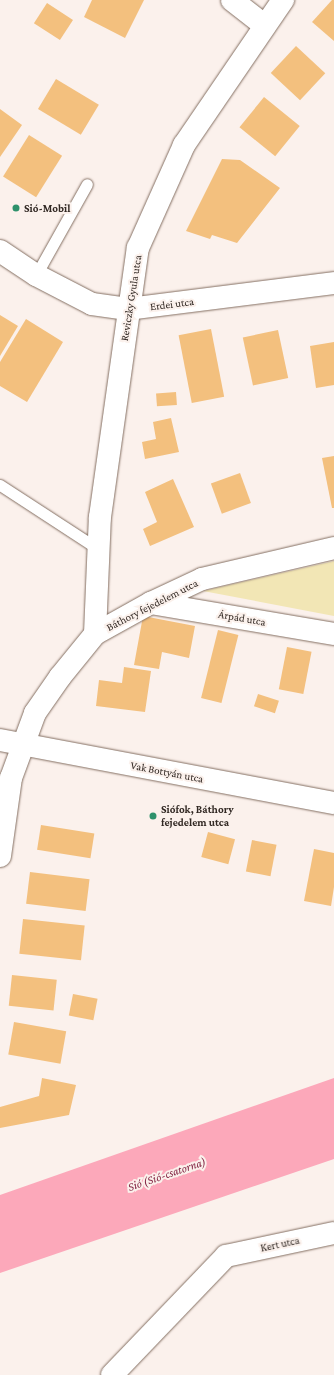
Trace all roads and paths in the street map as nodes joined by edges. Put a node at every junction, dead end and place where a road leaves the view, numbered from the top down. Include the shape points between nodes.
1 (232, 0) edge
2 (283, 0) edge
3 (264, 25) junction
4 (87, 184) dead end
5 (0, 252) edge
6 (36, 275) junction
7 (334, 283) edge
8 (128, 309) junction
9 (0, 485) edge
10 (334, 548) edge
11 (98, 549) junction
12 (151, 603) junction
13 (95, 634) junction
14 (334, 634) edge
15 (0, 740) edge
16 (24, 744) junction
17 (334, 803) edge
18 (0, 856) edge
19 (334, 1233) edge
20 (112, 1375) edge

1 - 3 street
2 - 3 street, Reviczky Gyula utca
3 - 8 street, Reviczky Gyula utca via 184,145 138,248
4 - 6 lane
5 - 6 street, Erdei utca
6 - 8 street, Erdei utca via 92,304
7 - 8 street, Erdei utca
8 - 11 street, Reviczky Gyula utca
9 - 11 lane
10 - 12 street, Báthory fejedelem utca via 202,579
11 - 13 street, Reviczky Gyula utca
12 - 13 street, Báthory fejedelem utca
12 - 14 street, Árpád utca
13 - 16 street, Báthory fejedelem utca via 35,713
15 - 16 street, Vak Bottyán utca
16 - 17 street, Vak Bottyán utca
16 - 18 street, Báthory fejedelem utca via 11,778
19 - 20 street, Kert utca via 226,1256

